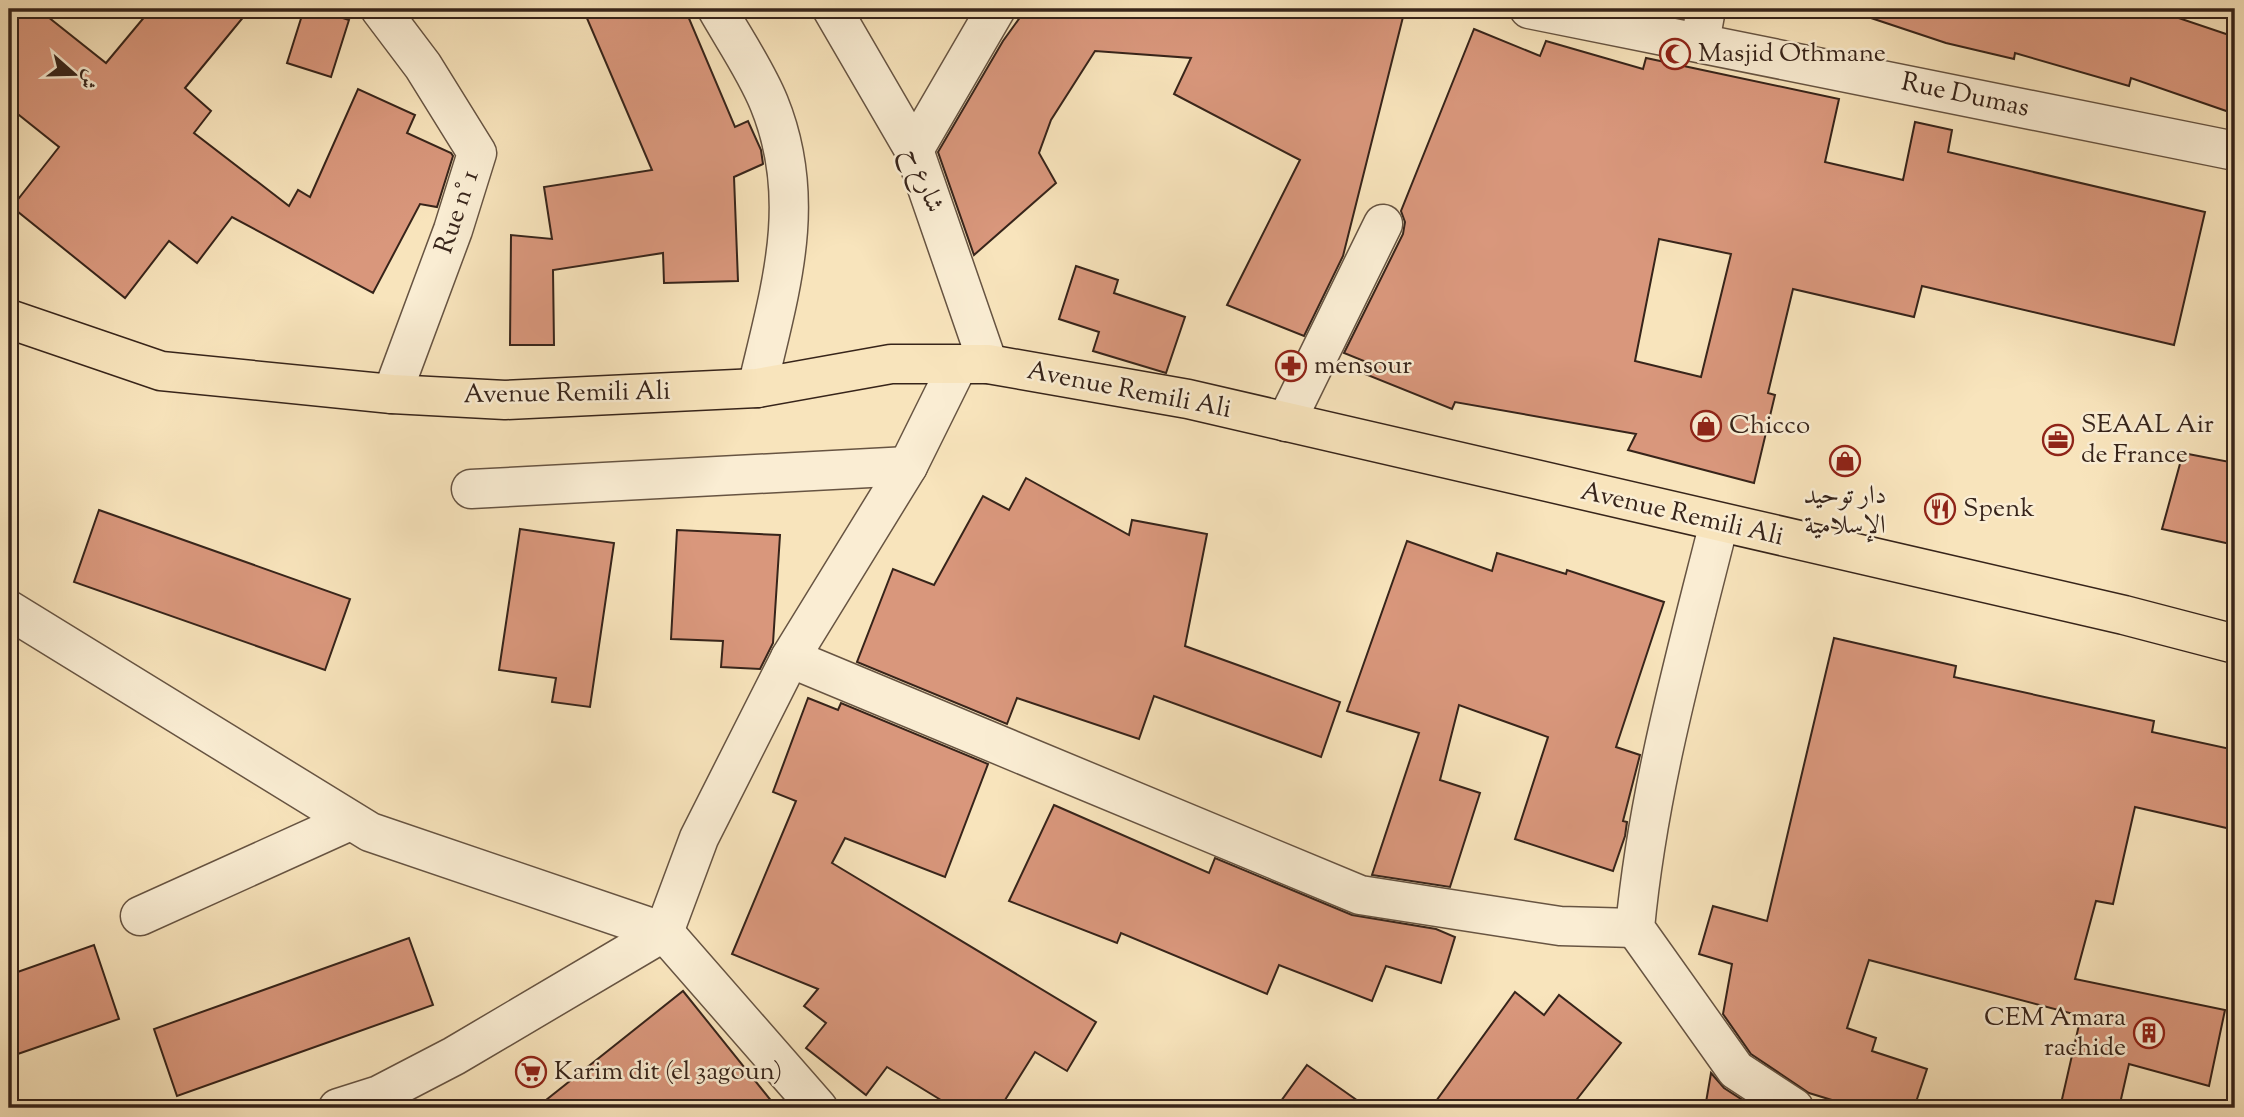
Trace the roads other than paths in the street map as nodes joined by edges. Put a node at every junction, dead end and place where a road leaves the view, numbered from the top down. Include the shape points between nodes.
1 (380, 9) edge
2 (717, 9) edge
3 (832, 9) edge
4 (996, 9) edge
5 (1529, 9) edge
6 (1703, 25) edge
7 (914, 150) junction
8 (2235, 151) edge
9 (1383, 224) dead end
10 (9, 319) edge
11 (973, 364) junction
12 (757, 388) junction
13 (392, 394) junction
14 (1286, 422) junction
15 (908, 466) junction
16 (471, 489) dead end
17 (1719, 523) junction
18 (9, 610) edge
19 (2235, 644) edge
20 (790, 658) junction
21 (350, 821) junction
22 (140, 916) dead end
23 (1634, 928) junction
24 (664, 932) junction
25 (338, 1108) edge
26 (818, 1108) edge
27 (1794, 1108) edge

1 - 13 street, Rue n° 1 via 423,66 477,153
2 - 12 street via 769,103 789,171 788,254
3 - 7 street, شارع ح
4 - 7 street
5 - 6 street, Rue Dumas
6 - 8 street, Rue Dumas
7 - 11 street, شارع ح
9 - 14 street
10 - 13 main road, Avenue Remili Ali via 161,371
11 - 12 main road, Avenue Remili Ali via 891,364
11 - 14 main road, Avenue Remili Ali via 1188,399
11 - 15 street
12 - 13 main road, Avenue Remili Ali via 505,400
14 - 17 main road, Avenue Remili Ali
15 - 16 street
15 - 20 street
17 - 19 main road, Avenue Remili Ali
17 - 23 street via 1659,761
18 - 21 street
20 - 23 street via 1360,895 1560,926
20 - 24 street via 699,838
21 - 22 street
21 - 24 street via 370,832
23 - 27 street via 1736,1070
24 - 25 street via 454,1056 379,1095
24 - 26 street

